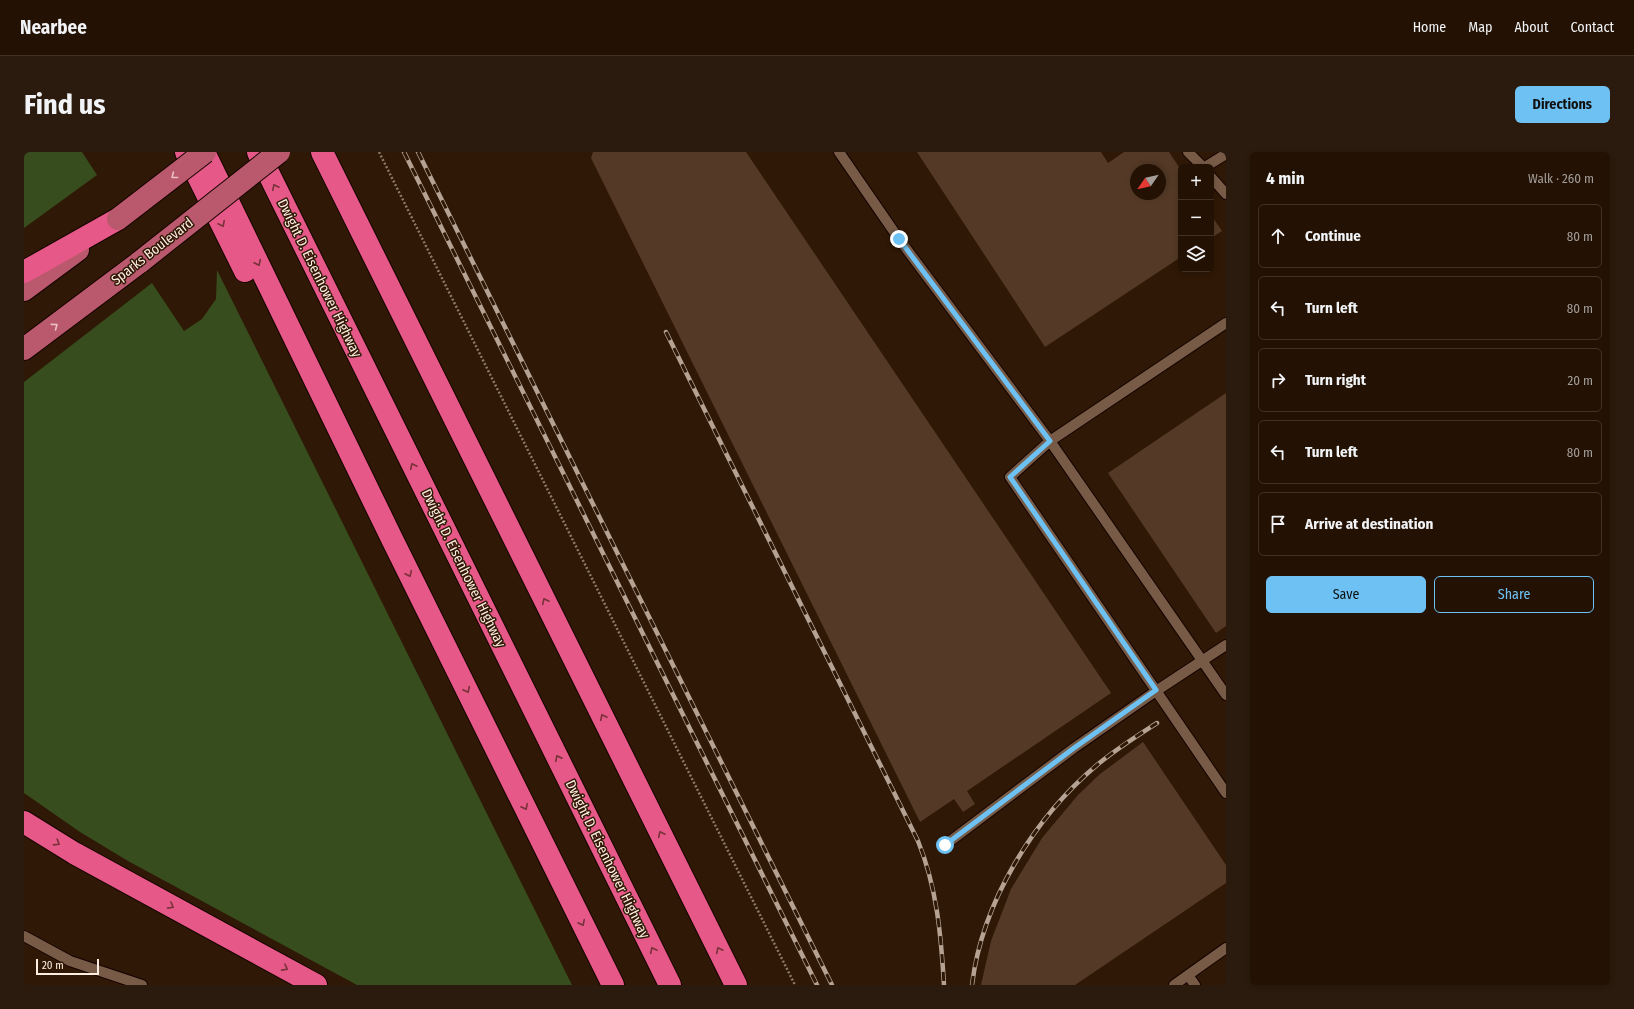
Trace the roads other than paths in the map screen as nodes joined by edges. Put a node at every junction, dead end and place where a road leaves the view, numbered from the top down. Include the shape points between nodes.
1 (186, 152) edge
2 (205, 152) edge
3 (258, 152) edge
4 (279, 152) edge
5 (322, 152) edge
6 (839, 152) edge
7 (1188, 152) edge
8 (1226, 154) edge
9 (1201, 164) edge
10 (1209, 164) edge
11 (1214, 180) edge
12 (1226, 194) edge
13 (118, 219) junction
14 (24, 272) edge
15 (24, 290) edge
16 (1226, 323) edge
17 (24, 349) edge
18 (1050, 441) junction
19 (392, 539) junction
20 (1226, 645) edge
21 (1202, 661) junction
22 (1156, 690) junction
23 (1226, 695) edge
24 (1226, 793) edge
25 (24, 822) edge
26 (945, 845) dead end
27 (24, 936) edge
28 (1226, 948) edge
29 (1188, 975) junction
30 (142, 985) edge
31 (316, 985) edge
32 (613, 985) edge
33 (670, 985) edge
34 (736, 985) edge
35 (1174, 985) edge
36 (1195, 985) edge

1 -> 19 highway via 321,422
2 -> 13 main road, bridge
2 -> 19 highway
33 -> 3 highway, Dwight D. Eisenhower Highway
17 -> 4 main road, Sparks Boulevard, bridge via 140,262
34 -> 5 highway
6 - 18 lane via 899,239
7 - 9 lane
8 - 10 lane
11 - 12 lane
13 - 14 highway
13 - 15 main road
16 - 18 lane
18 - 21 lane
18 - 22 lane via 1010,477
19 -> 32 highway
20 - 21 lane
21 - 22 lane
21 - 23 lane
22 - 24 lane
22 - 26 lane
25 -> 31 highway via 74,853
27 - 30 lane via 70,961
28 - 29 lane
29 - 35 lane
29 - 36 lane

